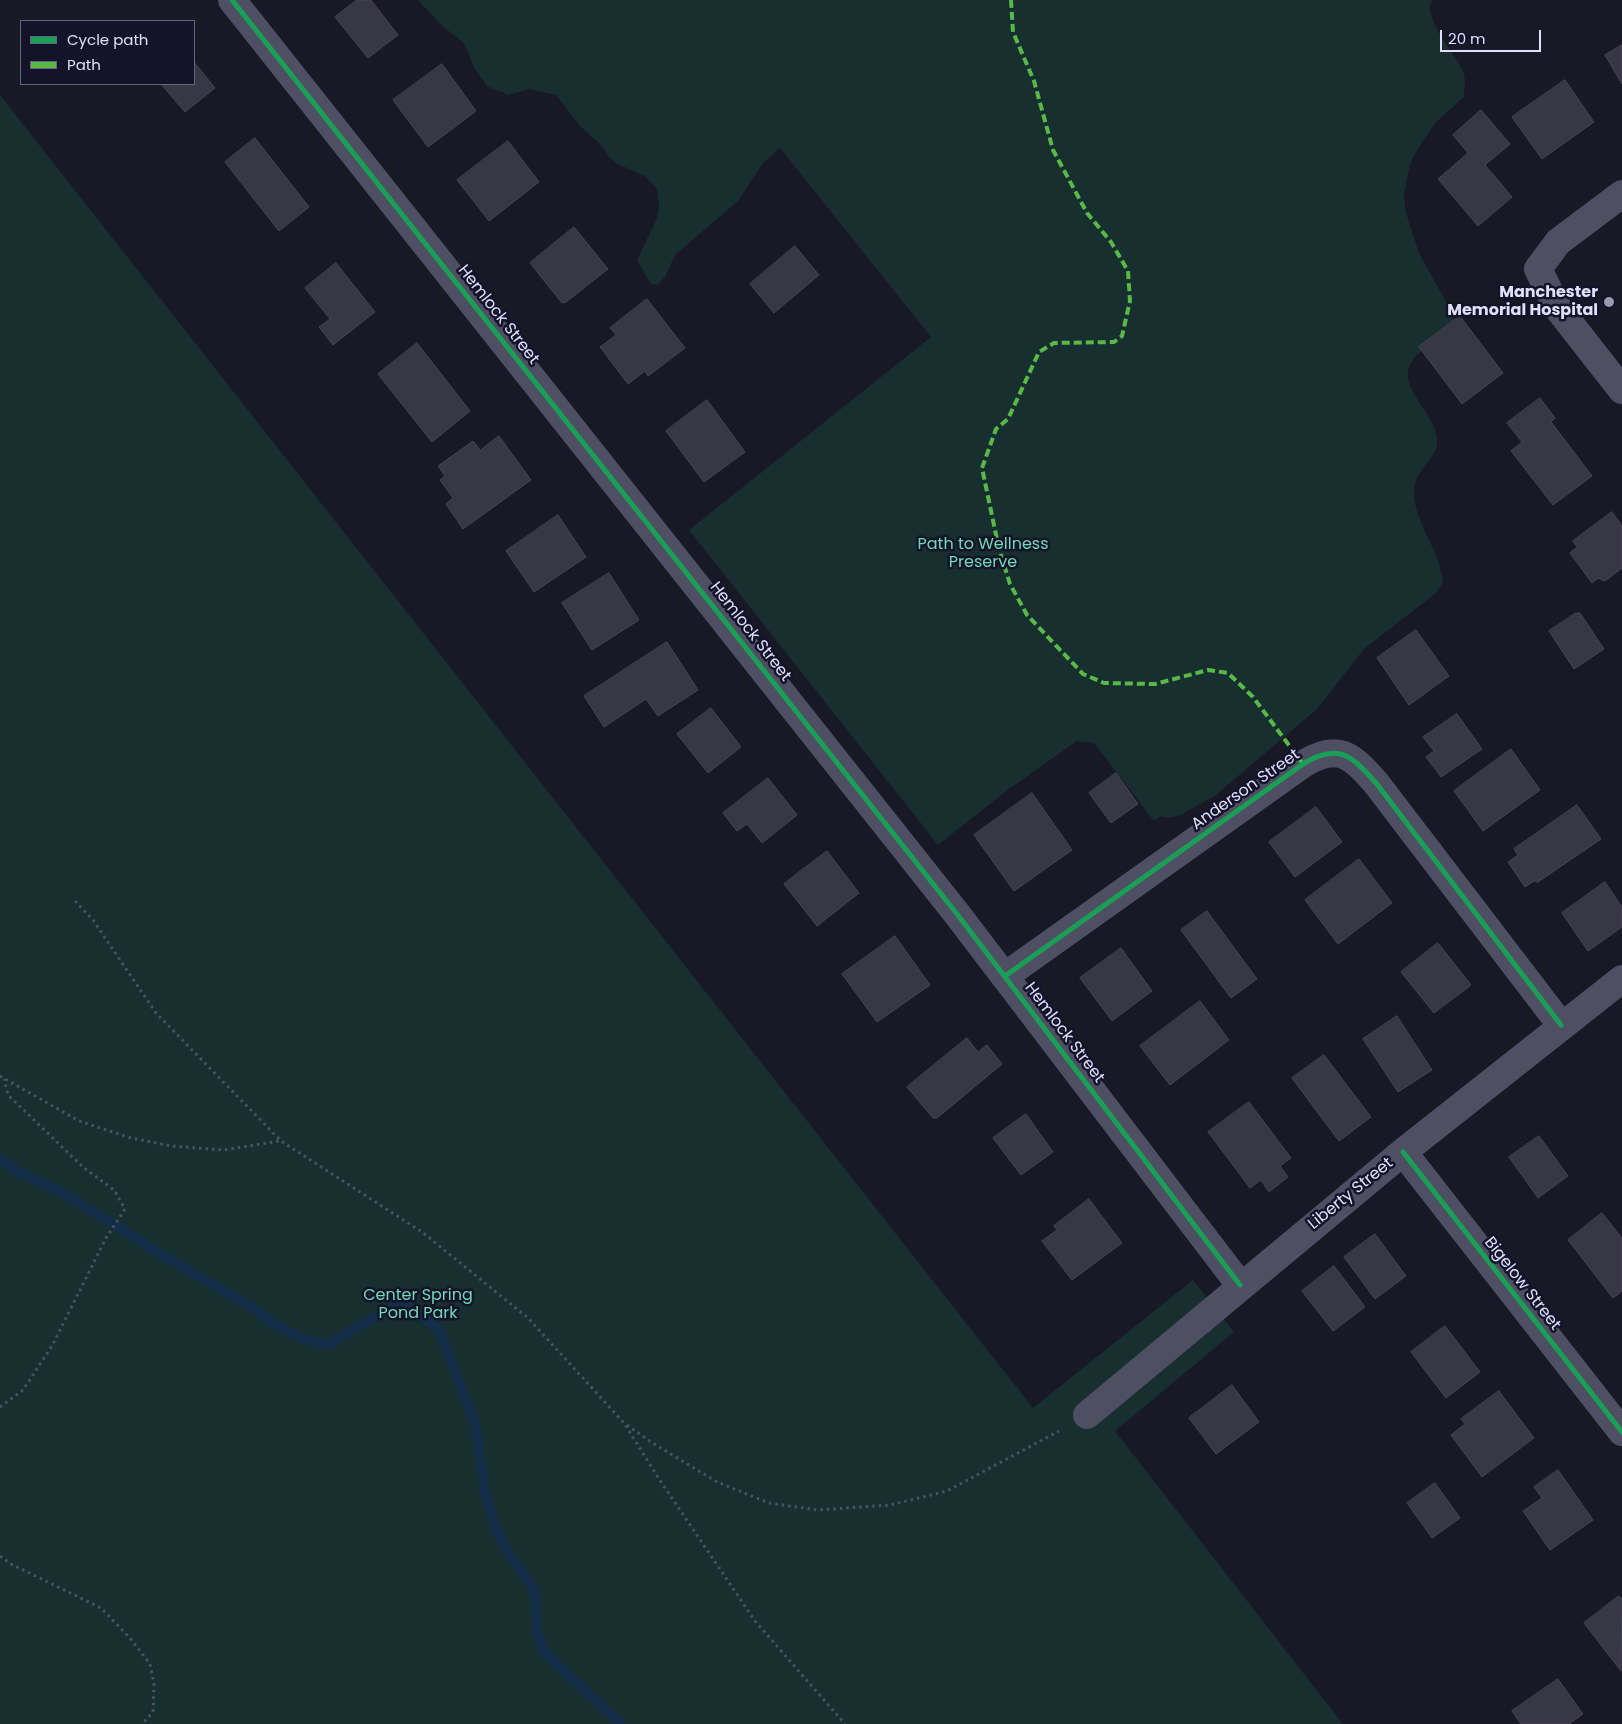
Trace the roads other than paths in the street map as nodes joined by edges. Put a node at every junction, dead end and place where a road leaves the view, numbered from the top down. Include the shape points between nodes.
1 (232, 0) edge
2 (1622, 194) edge
3 (1622, 390) edge
4 (1005, 976) junction
5 (1622, 979) edge
6 (1561, 1025) junction
7 (1402, 1152) junction
8 (1240, 1285) junction
9 (1086, 1415) road end
10 (1622, 1432) edge

1 - 4 street, Hemlock Street
2 - 3 street via 1558,242 1538,269 1557,307
4 - 6 street, Anderson Street via 1304,764 1318,755 1336,753 1354,758 1376,783
4 - 8 street, Hemlock Street
5 - 6 street, Liberty Street
6 - 7 street, Liberty Street
7 - 8 street, Liberty Street
7 - 10 street, Bigelow Street
8 - 9 street, Liberty Street

